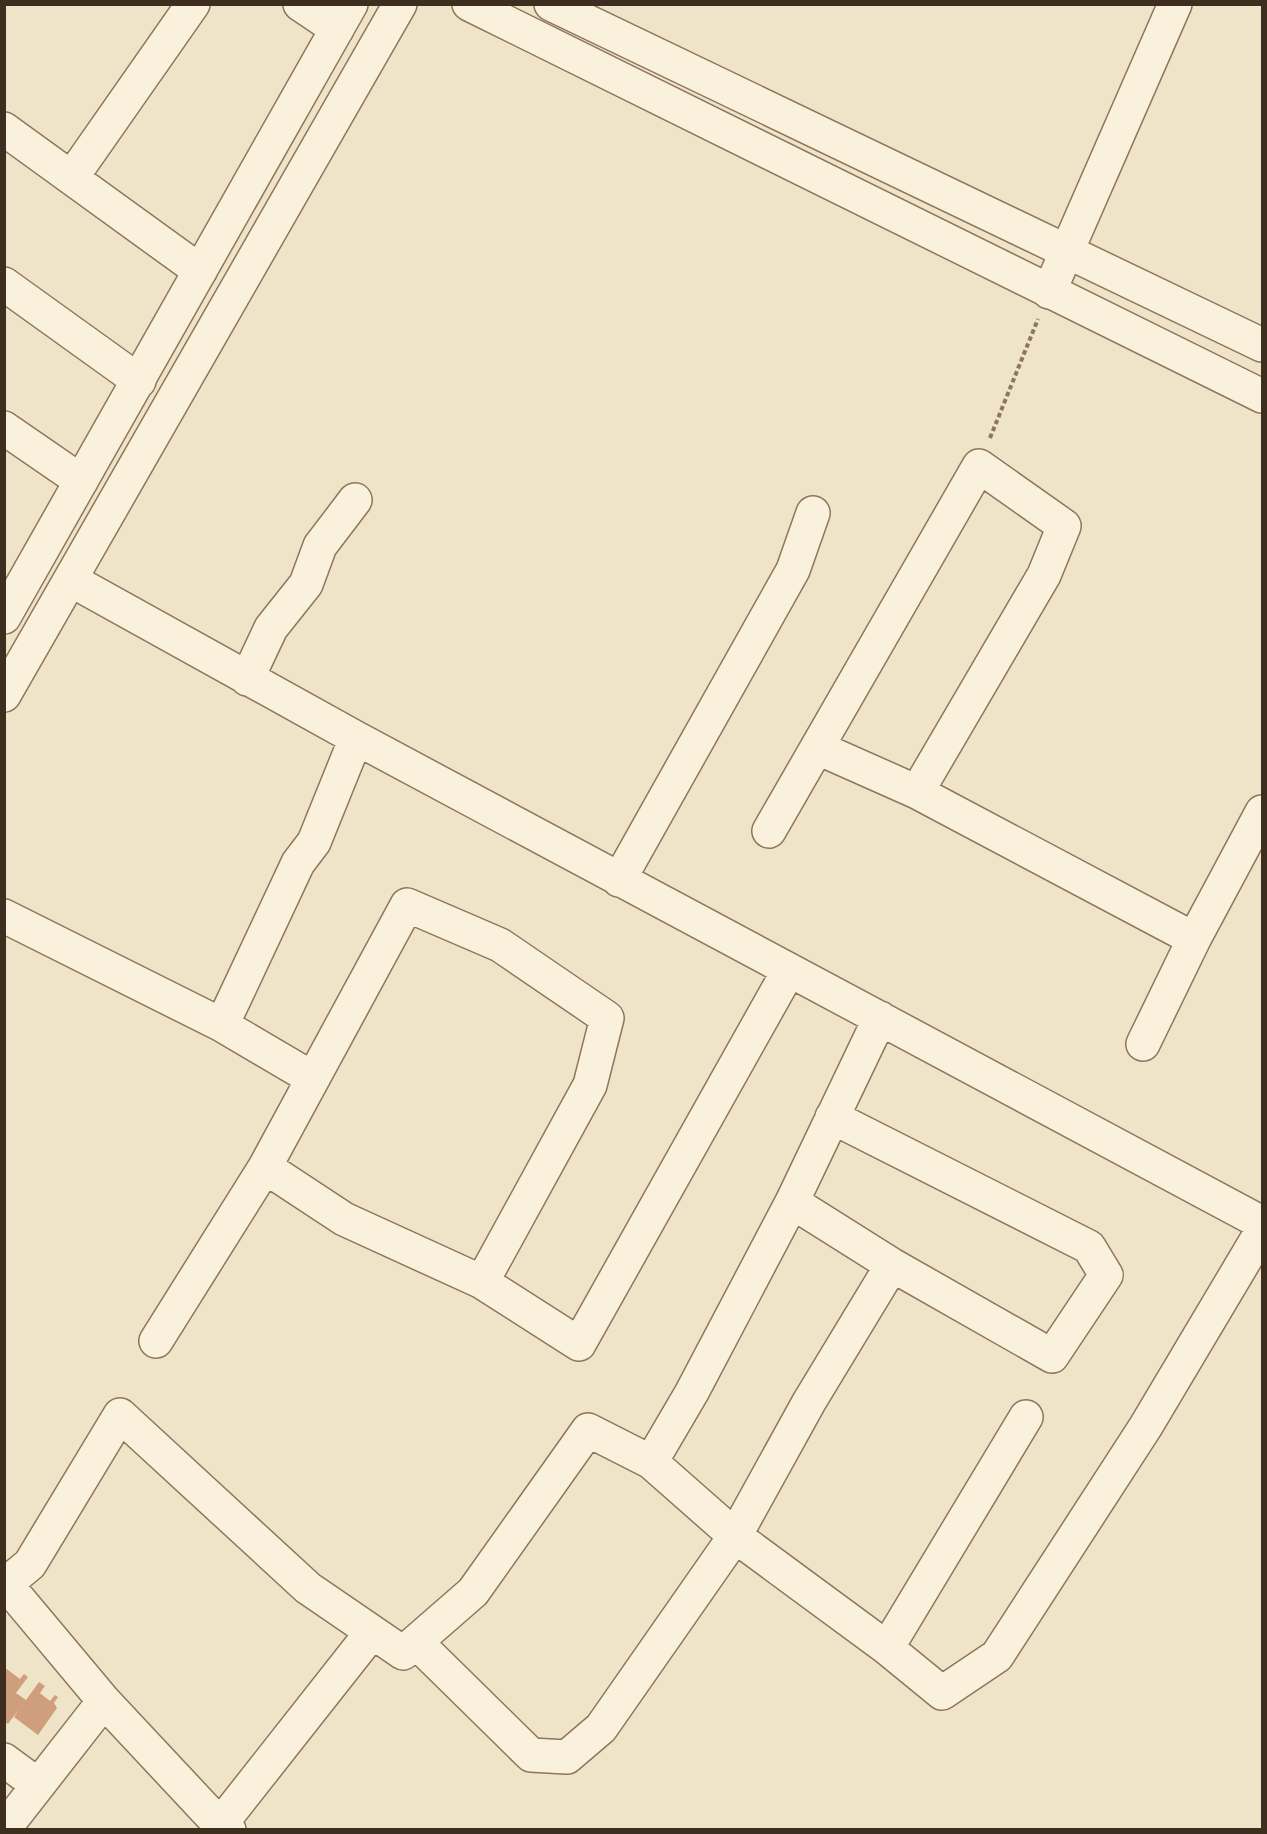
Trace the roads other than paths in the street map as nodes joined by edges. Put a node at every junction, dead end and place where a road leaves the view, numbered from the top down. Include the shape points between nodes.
1 (193, 4) edge
2 (300, 4) edge
3 (400, 4) edge
4 (469, 4) edge
5 (551, 4) edge
6 (1175, 4) edge
7 (344, 17) edge
8 (4, 129) edge
9 (72, 177) junction
10 (1067, 250) junction
11 (200, 271) junction
12 (4, 284) edge
13 (1049, 292) junction
14 (1263, 345) edge
15 (139, 381) junction
16 (1263, 396) edge
17 (7, 434) edge
18 (81, 481) junction
19 (355, 500) dead end
20 (813, 513) dead end
21 (70, 580) junction
22 (4, 617) edge
23 (247, 679) junction
24 (4, 695) edge
25 (356, 738) junction
26 (818, 748) junction
27 (917, 792) junction
28 (1263, 812) edge
29 (770, 831) dead end
30 (618, 880) junction
31 (4, 916) edge
32 (1194, 939) junction
33 (789, 970) junction
34 (880, 1018) junction
35 (222, 1025) junction
36 (1143, 1044) dead end
37 (312, 1078) junction
38 (832, 1117) junction
39 (265, 1167) junction
40 (792, 1202) junction
41 (1263, 1223) edge
42 (1263, 1231) edge
43 (892, 1265) junction
44 (482, 1282) junction
45 (156, 1341) dead end
46 (1026, 1417) dead end
47 (651, 1462) junction
48 (735, 1536) junction
49 (5, 1584) edge
50 (372, 1632) junction
51 (416, 1642) junction
52 (887, 1648) junction
53 (104, 1701) junction
54 (4, 1760) edge
55 (38, 1785) junction
56 (4, 1828) edge
57 (222, 1828) edge

1 - 9 street
2 - 7 street
3 - 21 street
4 - 13 street
5 - 10 street
6 - 10 street
7 - 11 street
8 - 9 street
9 - 11 street
10 - 13 street
10 - 14 street
11 - 15 street
12 - 15 street
13 - 16 street
15 - 18 street
17 - 18 street
18 - 22 street
19 - 23 street via 320,546 306,584 271,628
20 - 30 street via 793,570
21 - 23 street
21 - 24 street
23 - 25 street
25 - 30 street
25 - 35 street via 314,842 298,863
26 - 27 street
26 - 27 street via 979,466 1064,526 1044,575
26 - 29 street
27 - 32 street
28 - 32 street
30 - 33 street
31 - 35 street
32 - 36 street
33 - 34 street
33 - 44 street via 579,1344
34 - 38 street
34 - 41 street
35 - 37 street
37 - 39 street
37 - 44 street via 407,904 500,945 607,1018 590,1085
38 - 40 street
38 - 43 street via 1089,1247 1106,1275 1052,1356
39 - 44 street via 344,1219
39 - 45 street
40 - 43 street
40 - 47 street
42 - 52 street via 1146,1426 997,1656 942,1693
43 - 48 street via 809,1402
46 - 52 street
47 - 48 street
47 - 51 street via 588,1431 473,1592
48 - 51 street via 601,1728 567,1757 531,1755
48 - 52 street
49 - 50 street via 30,1564 120,1414 308,1588
49 - 53 street
50 - 51 street via 403,1653
50 - 57 street
53 - 55 street
53 - 57 street
54 - 55 street
55 - 56 street

